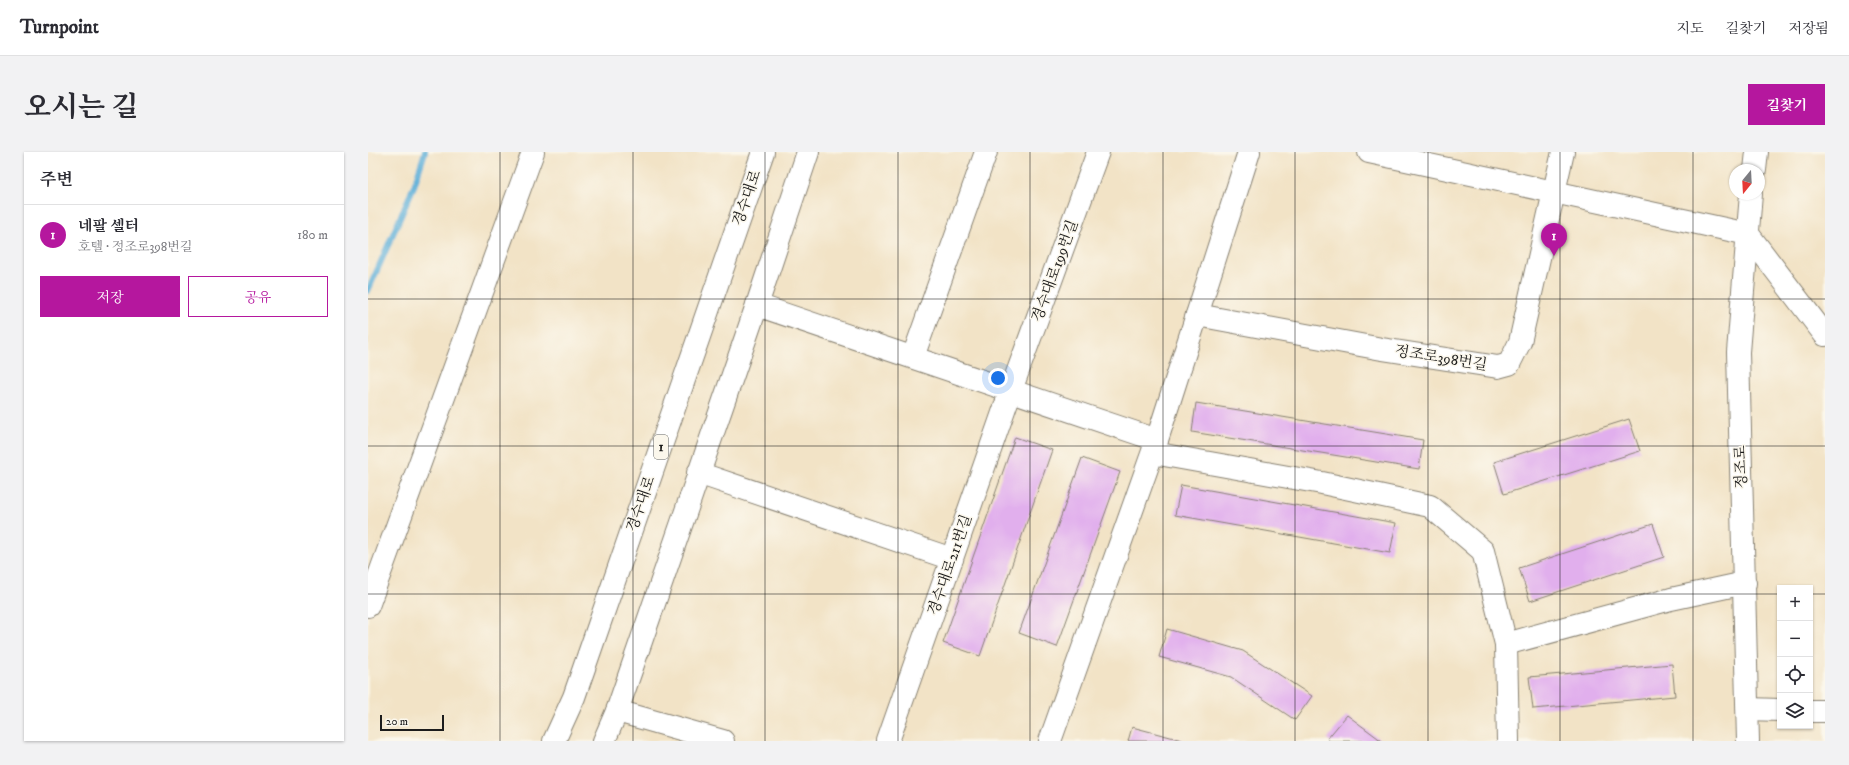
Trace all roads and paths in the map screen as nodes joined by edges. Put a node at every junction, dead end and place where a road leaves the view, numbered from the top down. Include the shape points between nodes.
1 (533, 152) edge
2 (762, 152) edge
3 (808, 152) edge
4 (986, 152) edge
5 (1098, 152) edge
6 (1249, 152) edge
7 (1369, 152) edge
8 (1563, 152) edge
9 (1757, 152) edge
10 (1424, 158) edge
11 (1755, 164) edge
12 (1555, 192) junction
13 (1751, 200) edge
14 (1748, 234) junction
15 (757, 305) junction
16 (1197, 315) junction
17 (1825, 336) edge
18 (913, 356) junction
19 (1011, 390) junction
20 (1155, 446) junction
21 (698, 473) junction
22 (952, 559) junction
23 (1745, 583) junction
24 (368, 606) edge
25 (1506, 644) junction
26 (1748, 709) junction
27 (1777, 710) edge
28 (617, 711) junction
29 (1813, 711) edge
30 (1825, 711) edge
31 (554, 741) edge
32 (604, 741) edge
33 (723, 741) edge
34 (888, 741) edge
35 (1050, 741) edge
36 (1508, 741) edge
37 (1748, 741) edge

1 - 24 street
2 - 31 street, 경수대로 / 1 via 574,697
3 - 15 street
4 - 18 street
5 - 19 street, 경수대로199번길
6 - 16 street
7 - 10 street
8 - 12 street
9 - 11 street
10 - 12 street
12 - 14 street
12 - 16 street, 정조로398번길 via 1520,342 1509,364 1490,366
13 - 14 street, 정조로
14 - 17 street
14 - 23 street, 정조로 via 1738,352
15 - 18 street
15 - 21 street
16 - 20 street
18 - 19 street
19 - 20 street
19 - 22 street, 경수대로211번길
20 - 25 street via 1430,506 1483,552
20 - 35 street
21 - 22 street
21 - 28 street
22 - 34 street, 경수대로211번길
23 - 25 street via 1670,599
23 - 26 street, 정조로
25 - 36 street
26 - 27 street
26 - 37 street, 정조로
28 - 32 street
28 - 33 street
29 - 30 street

